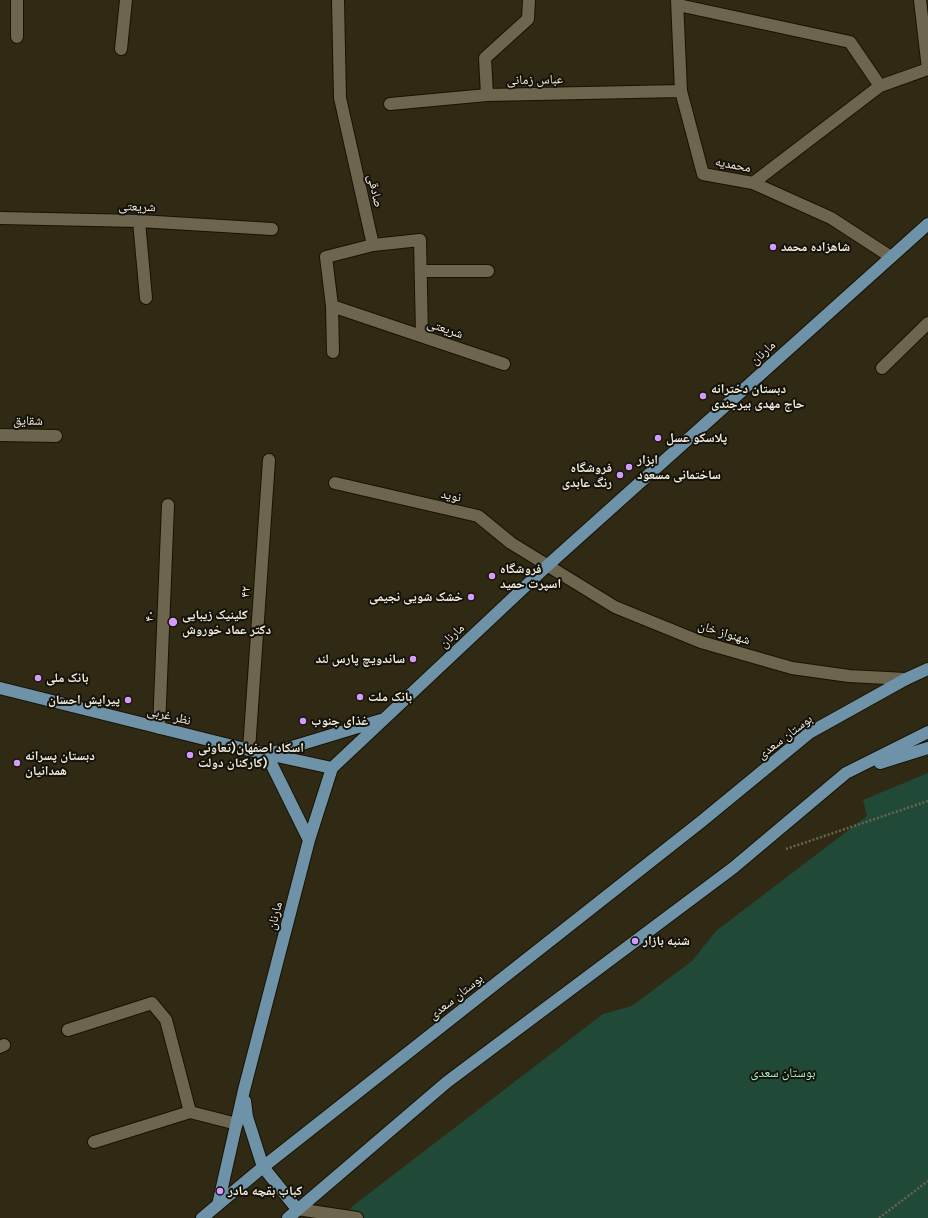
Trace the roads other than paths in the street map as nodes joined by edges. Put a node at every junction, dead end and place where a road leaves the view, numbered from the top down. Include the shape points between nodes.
1 (17, 0) edge
2 (126, 0) edge
3 (338, 0) edge
4 (529, 0) edge
5 (920, 0) edge
6 (678, 3) edge
7 (16, 37) dead end
8 (121, 49) dead end
9 (928, 69) edge
10 (880, 86) junction
11 (681, 91) junction
12 (487, 95) junction
13 (390, 104) dead end
14 (753, 183) junction
15 (0, 218) edge
16 (138, 221) junction
17 (928, 224) edge
18 (272, 229) dead end
19 (373, 245) junction
20 (891, 257) junction
21 (421, 271) junction
22 (488, 271) dead end
23 (146, 298) dead end
24 (332, 306) junction
25 (928, 323) edge
26 (422, 336) junction
27 (333, 352) dead end
28 (504, 364) dead end
29 (882, 368) dead end
30 (0, 435) edge
31 (56, 436) dead end
32 (269, 460) dead end
33 (336, 483) dead end
34 (168, 506) dead end
35 (548, 565) junction
36 (928, 669) edge
37 (906, 679) junction
38 (0, 688) edge
39 (384, 719) junction
40 (159, 728) junction
41 (928, 732) edge
42 (928, 748) edge
43 (249, 750) junction
44 (267, 755) junction
45 (332, 768) junction
46 (846, 774) junction
47 (309, 840) junction
48 (68, 1030) dead end
49 (244, 1090) junction
50 (190, 1112) junction
51 (237, 1124) junction
52 (94, 1142) dead end
53 (263, 1167) junction
54 (218, 1205) junction
55 (297, 1209) junction
56 (202, 1218) edge
57 (288, 1218) edge
58 (357, 1218) edge

1 - 7 street
2 - 8 street
3 - 19 street, صادقی via 340,98
4 - 12 street via 528,19 485,58
5 - 9 street
6 - 10 street via 850,42
6 - 11 street, محمدیه
9 - 10 street
10 - 14 street
11 - 12 street, عباس زمانی
11 - 14 street, محمدیه via 703,174
12 - 13 street, عباس زمانی
14 - 20 street, محمدیه via 832,218
15 - 16 street, شریعتی
16 - 18 street, شریعتی
16 - 23 street
17 - 20 main road, مارنان
19 - 21 street via 420,240
19 - 24 street via 326,257
20 - 35 main road, مارنان
21 - 22 street
21 - 26 street
24 - 26 street, شریعتی
24 - 27 street
25 - 29 street
26 - 28 street, شریعتی
30 - 31 street, شقایق
32 - 43 street, ۴۲
33 - 35 street, نوید via 478,516 511,543
34 - 40 street, ۴۰
35 - 37 street, شهنواز خان via 615,607 701,642 792,668 849,676
35 - 39 main road, مارنان
36 - 37 main road, بوستان سعدی
37 - 53 main road, بوستان سعدی via 810,733
38 - 40 main road, نظر غربی
39 - 44 main road
39 - 45 main road, مارنان
40 - 43 main road, نظر غربی
41 - 46 main road
42 - 46 main road
43 - 44 main road, نظر غربی
44 - 45 main road, نظر غربی
44 - 47 main road
45 - 47 main road, مارنان
46 - 55 main road via 733,868 447,1082
47 - 49 main road, مارنان
48 - 50 street via 152,1003 166,1020
49 - 51 main road, مارنان
49 - 53 main road via 247,1117
50 - 51 street
50 - 52 street
51 - 54 main road, مارنان
53 - 54 main road, بوستان سعدی
53 - 55 main road
54 - 56 main road, بوستان سعدی
55 - 57 main road
55 - 58 street

